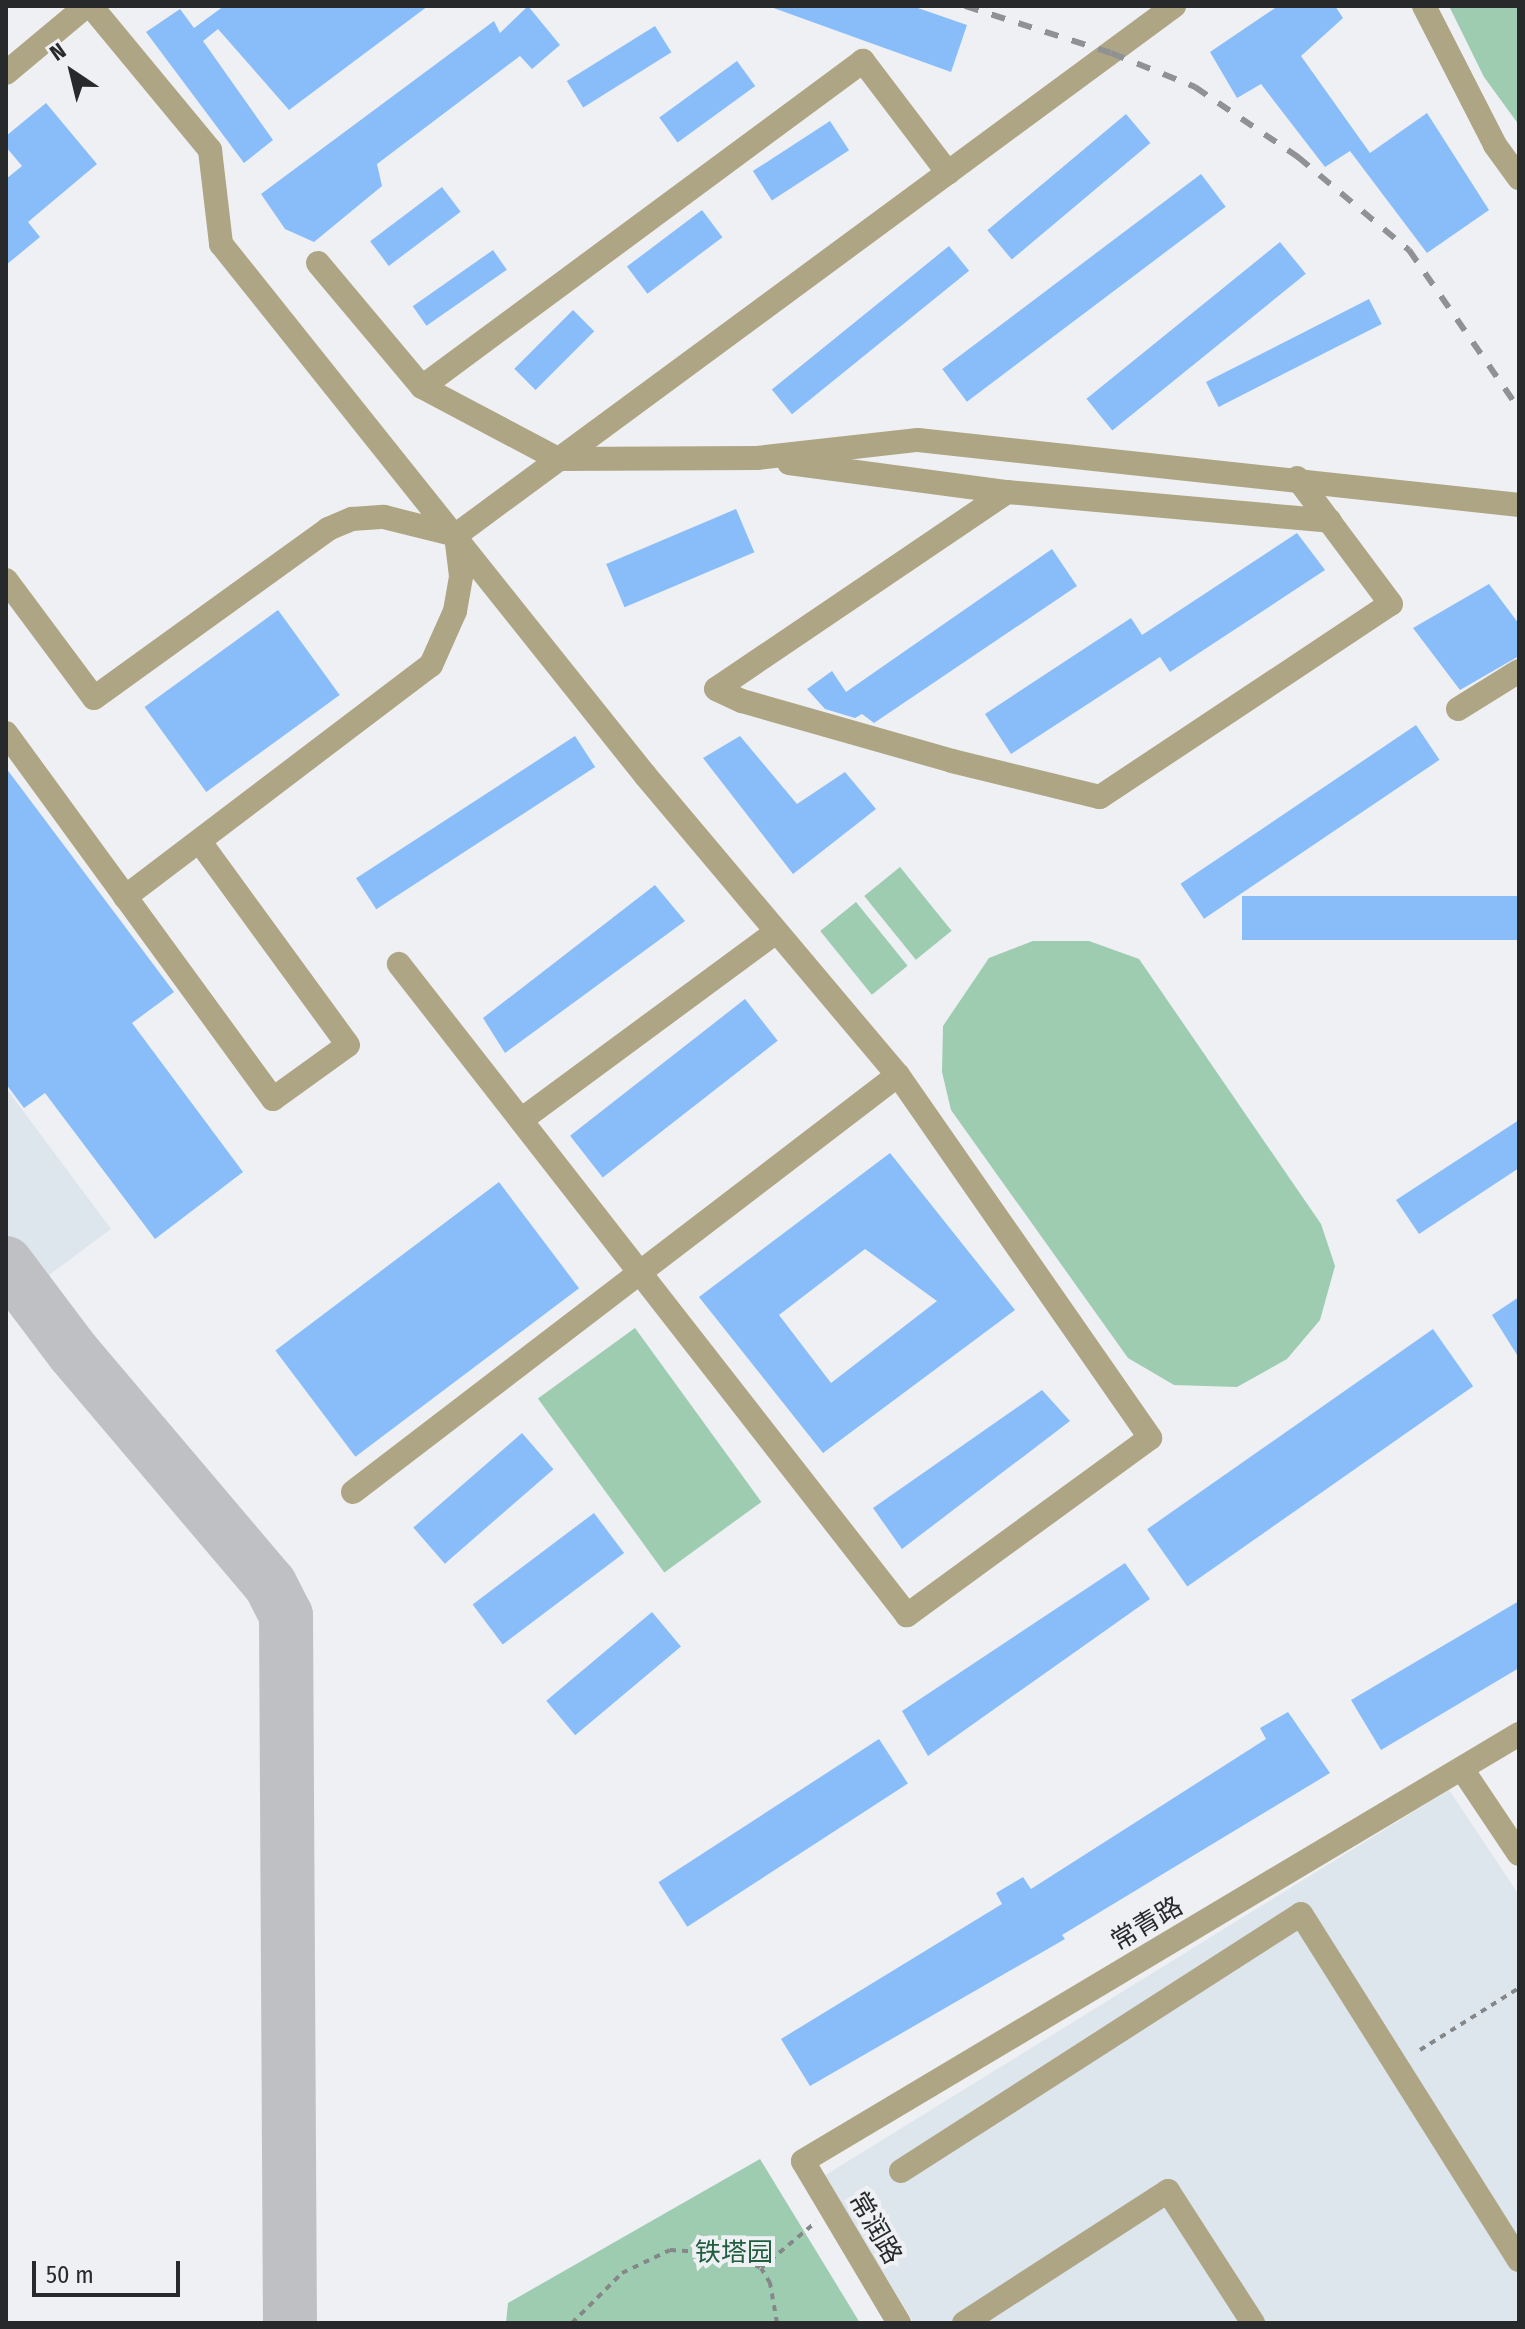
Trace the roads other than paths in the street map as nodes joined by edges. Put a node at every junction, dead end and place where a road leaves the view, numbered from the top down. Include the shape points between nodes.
1 (89, 6) edge
2 (1174, 6) edge
3 (1424, 6) edge
4 (6, 73) edge
5 (948, 173) junction
6 (1519, 178) edge
7 (318, 263) dead end
8 (422, 387) junction
9 (757, 458) junction
10 (558, 459) junction
11 (1297, 478) junction
12 (1007, 492) junction
13 (1519, 505) edge
14 (1330, 521) junction
15 (456, 535) junction
16 (6, 580) edge
17 (1519, 671) edge
18 (1458, 709) dead end
19 (6, 733) edge
20 (200, 842) junction
21 (125, 897) junction
22 (775, 933) junction
23 (399, 964) dead end
24 (898, 1075) junction
25 (521, 1120) junction
26 (640, 1273) junction
27 (353, 1492) dead end
28 (1519, 1734) edge
29 (1462, 1769) junction
30 (1519, 1854) edge
31 (803, 2161) joint
32 (901, 2171) dead end
33 (1519, 2260) edge
34 (899, 2323) edge
35 (964, 2323) edge
36 (1253, 2323) edge

1 - 4 street
1 - 15 street via 210,150 221,244
2 - 5 street
3 - 6 street via 1495,145
5 - 8 street via 863,61
5 - 10 street
7 - 8 street
8 - 10 street
9 - 10 street
9 - 11 street via 918,440
9 - 12 street
10 - 15 street
11 - 13 street
11 - 14 street
12 - 14 street
12 - 14 street via 716,689 952,761 1100,797 1391,604
15 - 16 street via 384,517 352,519 328,529 94,698
15 - 20 street via 461,576 455,611 431,665
15 - 22 street
17 - 18 street
19 - 21 street
20 - 21 street
20 - 21 street via 348,1045 273,1099
22 - 24 street
22 - 25 street
23 - 25 street
24 - 26 street
24 - 26 street via 1150,1438 907,1615
25 - 26 street
26 - 27 street
28 - 29 street, 常青路
29 - 30 street
29 - 31 street, 常青路
31 - 34 street, 常润路
32 - 33 street via 1301,1914
35 - 36 street via 1168,2191

